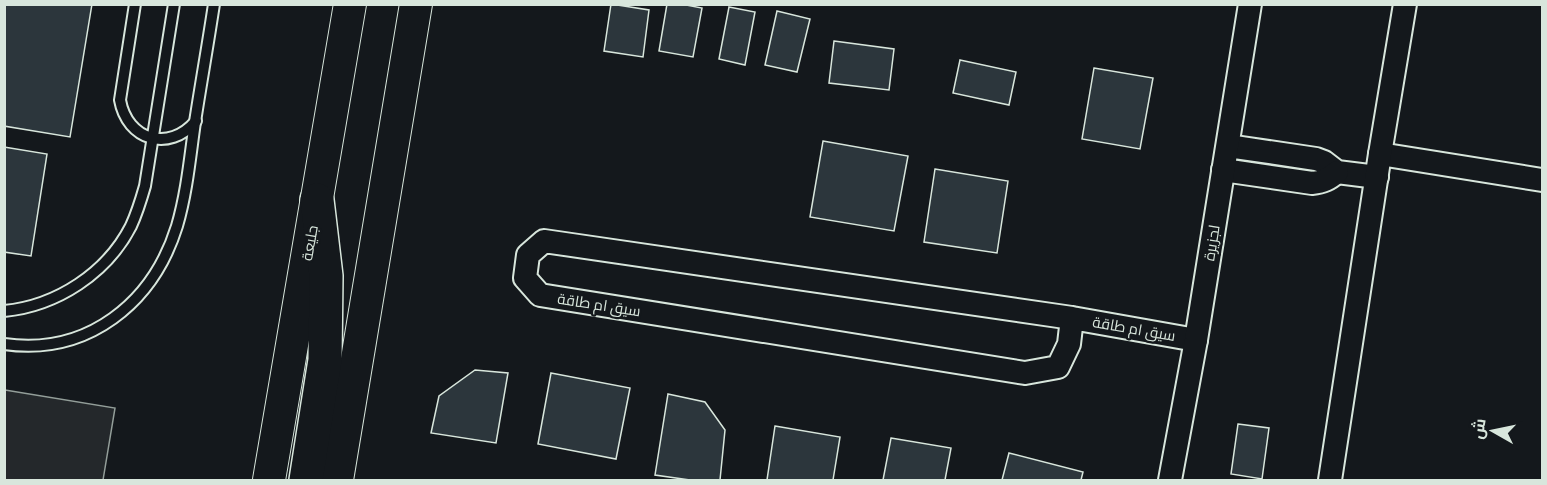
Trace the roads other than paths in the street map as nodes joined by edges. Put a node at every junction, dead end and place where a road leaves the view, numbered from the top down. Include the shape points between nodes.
1 (135, 4) edge
2 (174, 4) edge
3 (214, 4) edge
4 (350, 4) edge
5 (416, 4) edge
6 (1250, 4) edge
7 (1405, 4) edge
8 (196, 121) junction
9 (153, 138) junction
10 (1228, 146) junction
11 (1380, 154) junction
12 (1223, 170) junction
13 (1337, 172) junction
14 (1377, 177) junction
15 (1542, 180) edge
16 (317, 200) junction
17 (4, 311) edge
18 (1072, 318) junction
19 (1196, 340) junction
20 (4, 345) edge
21 (269, 480) edge
22 (306, 480) edge
23 (337, 480) edge
24 (1170, 480) edge
25 (1330, 480) edge

1 - 9 lane via 120,100 127,120 142,135
2 - 9 lane
3 - 8 lane
4 - 16 main road, جليعة
5 - 23 main road
6 - 10 street, لجزيرة
7 - 11 street
8 - 9 lane via 172,137
8 - 20 lane via 176,228 148,285 120,314 86,334 48,345
9 - 17 lane via 139,208 130,228 104,263 69,291 28,307
10 - 12 street, لجزيرة
10 - 13 street via 1316,159
11 - 14 street
11 - 15 street
12 - 13 street via 1312,183
12 - 19 street, لجزيرة
13 - 14 street
14 - 25 street
16 - 21 main road, جليعة
16 - 22 main road via 326,276 325,360
18 - 18 street, سيق ام طاقة via 544,241 528,255 525,278 540,295 1025,373 1059,367 1069,344
18 - 19 street, سيق ام طاقة
19 - 24 street, لجزيرة

